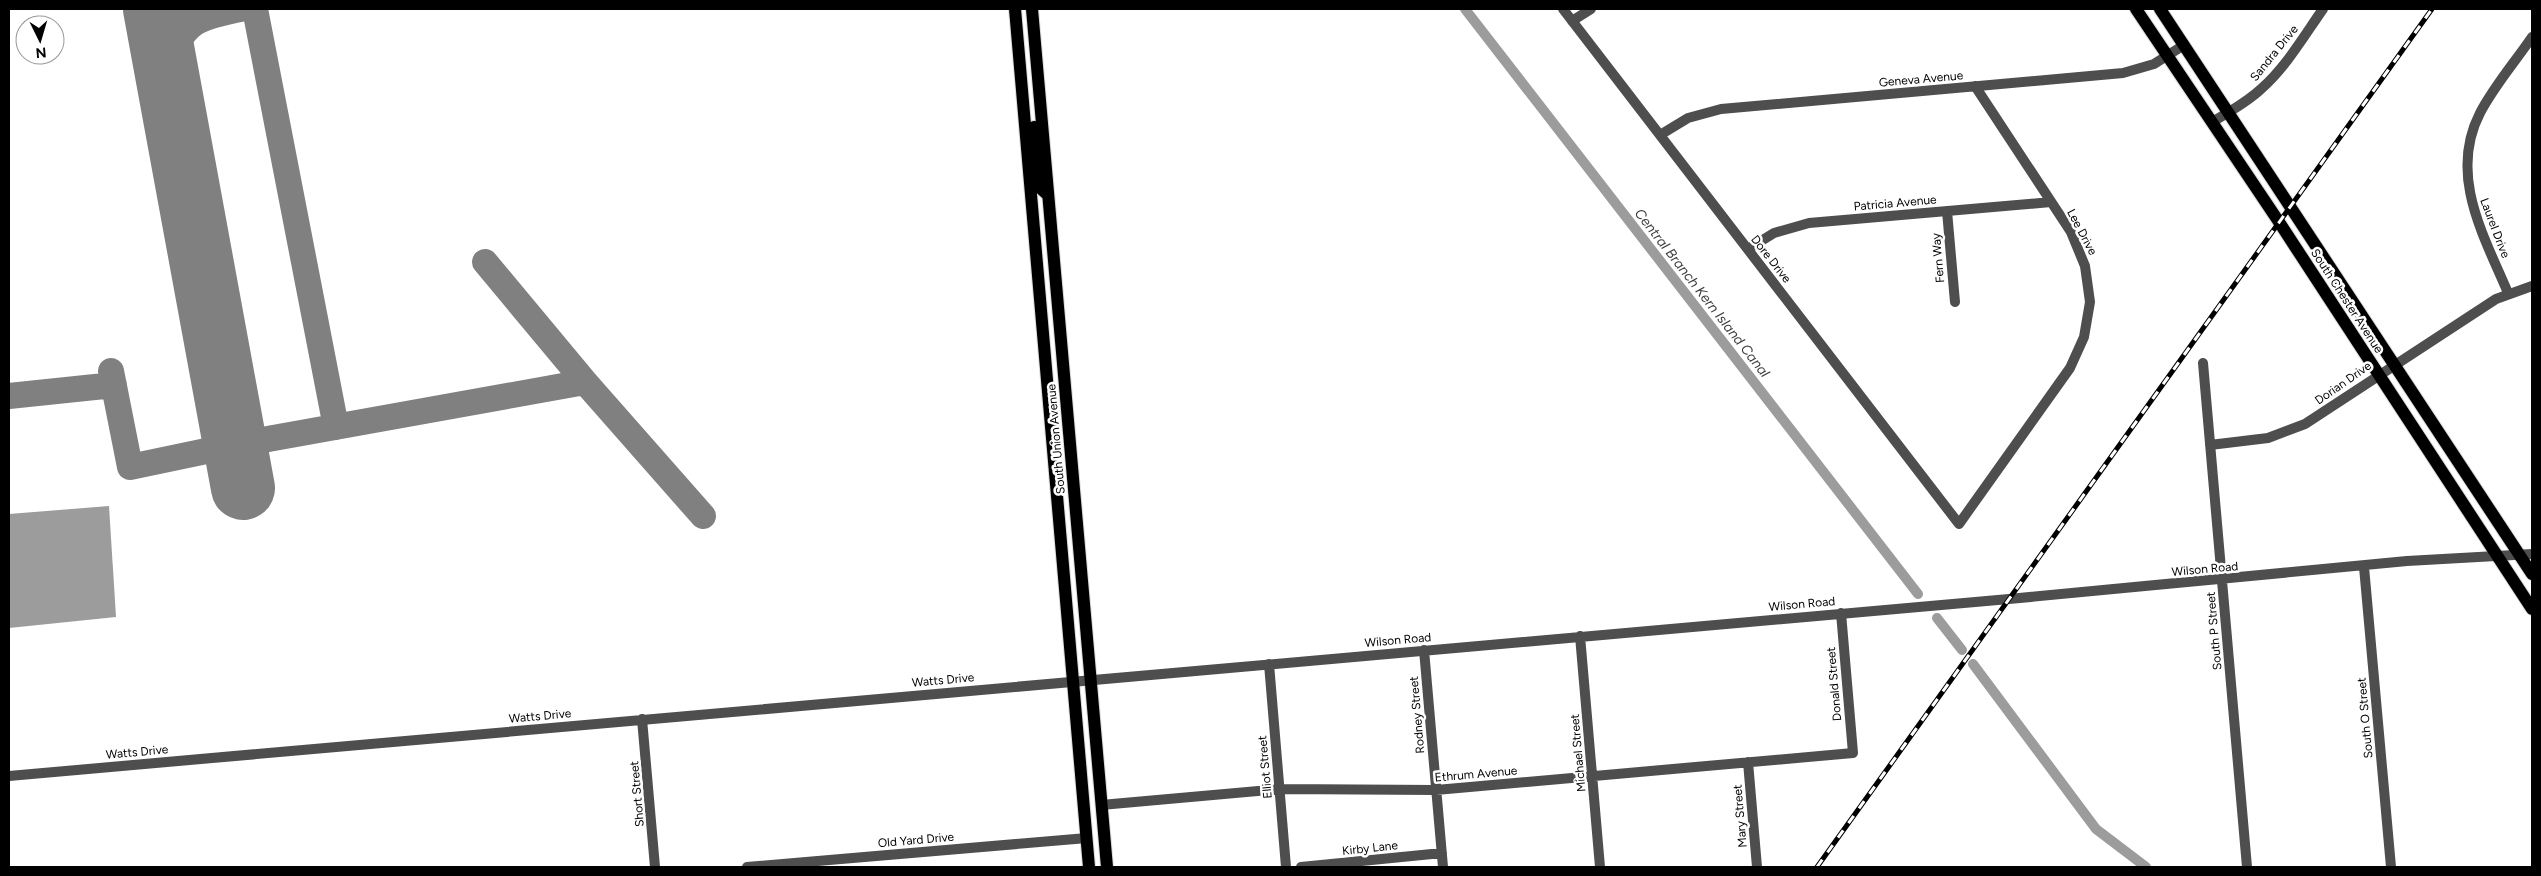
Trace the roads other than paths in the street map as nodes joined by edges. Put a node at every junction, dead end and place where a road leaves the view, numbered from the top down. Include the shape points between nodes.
1 (1015, 9) edge
2 (1023, 9) edge
3 (1032, 9) edge
4 (1563, 9) edge
5 (1591, 9) edge
6 (2136, 9) edge
7 (2160, 9) edge
8 (2323, 9) edge
9 (1572, 20) junction
10 (2532, 37) edge
11 (2184, 45) junction
12 (2168, 55) junction
13 (1038, 72) junction
14 (1975, 86) junction
15 (1024, 110) junction
16 (2228, 112) junction
17 (2212, 122) junction
18 (1660, 135) junction
19 (1048, 195) junction
20 (2051, 202) junction
21 (1947, 211) junction
22 (1748, 249) junction
23 (2532, 286) edge
24 (2508, 293) junction
25 (1955, 302) dead end
26 (2202, 363) dead end
27 (2394, 364) junction
28 (2378, 374) junction
29 (1065, 388) junction
30 (1048, 389) junction
31 (2210, 445) junction
32 (1959, 524) joint
33 (2526, 554) edge
34 (2498, 556) junction
35 (2364, 567) junction
36 (2532, 574) edge
37 (2222, 580) junction
38 (2532, 609) edge
39 (1841, 613) junction
40 (1580, 636) junction
41 (1424, 650) junction
42 (1268, 664) junction
43 (1090, 680) junction
44 (1073, 681) junction
45 (642, 719) junction
46 (1853, 753) joint
47 (1748, 762) junction
48 (9, 776) edge
49 (1592, 776) junction
50 (1280, 790) junction
51 (1436, 790) junction
52 (1102, 805) junction
53 (1087, 838) junction
54 (1442, 854) junction
55 (656, 867) edge
56 (748, 867) edge
57 (1089, 867) edge
58 (1107, 867) edge
59 (1286, 867) edge
60 (1301, 867) edge
61 (1443, 867) edge
62 (1600, 867) edge
63 (1757, 867) edge
64 (2247, 867) edge
65 (2391, 867) edge

1 - 15 main road, South Union Avenue
2 - 13 main road via 1027,49
3 - 13 main road, South Union Avenue
4 - 9 street, Dore Drive
5 - 9 street
6 - 12 main road, South Chester Avenue
7 - 11 main road, South Chester Avenue
8 - 16 street, Sandra Drive via 2272,78 2246,102
9 - 18 street, Dore Drive
10 - 24 street, Laurel Drive via 2480,114 2468,157 2467,180 2474,214
11 - 12 street, Geneva Avenue
11 - 16 main road, South Chester Avenue
12 - 14 street, Geneva Avenue via 2154,64 2124,73
12 - 17 main road, South Chester Avenue
13 - 19 main road, South Union Avenue
14 - 18 street, Geneva Avenue via 1721,109 1688,118
14 - 20 street, Lee Drive
15 - 19 main road via 1031,113 1033,119 1039,187
15 - 30 main road, South Union Avenue
16 - 17 street, Sandra Drive
16 - 27 main road, South Chester Avenue
17 - 28 main road, South Chester Avenue
18 - 22 street, Dore Drive
19 - 29 main road, South Union Avenue
20 - 21 street, Patricia Avenue
20 - 32 street, Lee Drive via 2071,232 2085,266 2090,302 2084,337 2070,368
21 - 22 street, Patricia Avenue via 1809,223 1774,234
21 - 25 street, Fern Way
22 - 32 street, Dore Drive
23 - 24 street, Dorian Drive
24 - 27 street, Dorian Drive
26 - 31 street, South P Street
27 - 28 street, Dorian Drive
27 - 33 main road, South Chester Avenue
28 - 31 street, Dorian Drive via 2320,414 2288,431 2250,441
28 - 34 main road, South Chester Avenue
29 - 30 main road
29 - 43 main road, South Union Avenue
30 - 44 main road, South Union Avenue
31 - 37 street, South P Street
33 - 34 street, Wilson Road
33 - 36 main road, South Chester Avenue
34 - 35 street, Wilson Road
34 - 38 main road, South Chester Avenue
35 - 37 street, Wilson Road
35 - 65 street, South O Street
37 - 39 street, Wilson Road
37 - 64 street, South P Street
39 - 40 street, Wilson Road
39 - 46 street, Donald Street
40 - 41 street, Wilson Road
40 - 49 street, Michael Street
41 - 42 street, Wilson Road
41 - 51 street, Rodney Street
42 - 43 street, Wilson Road
42 - 50 street, Elliot Street
43 - 44 street, Wilson Road
43 - 52 main road, South Union Avenue
44 - 45 street, Watts Drive
44 - 53 main road, South Union Avenue
45 - 48 street, Watts Drive
45 - 55 street, Short Street
46 - 47 street, Ethrum Avenue
47 - 49 street, Ethrum Avenue
47 - 63 street, Mary Street
49 - 51 street, Ethrum Avenue
49 - 62 street, Michael Street
50 - 51 street, Ethrum Avenue
50 - 52 street, Ethrum Avenue
50 - 59 street, Elliot Street
51 - 54 street, Rodney Street
52 - 58 main road, South Union Avenue
53 - 56 street, Old Yard Drive
53 - 57 main road, South Union Avenue
54 - 60 street, Kirby Lane
54 - 61 street, Rodney Street

